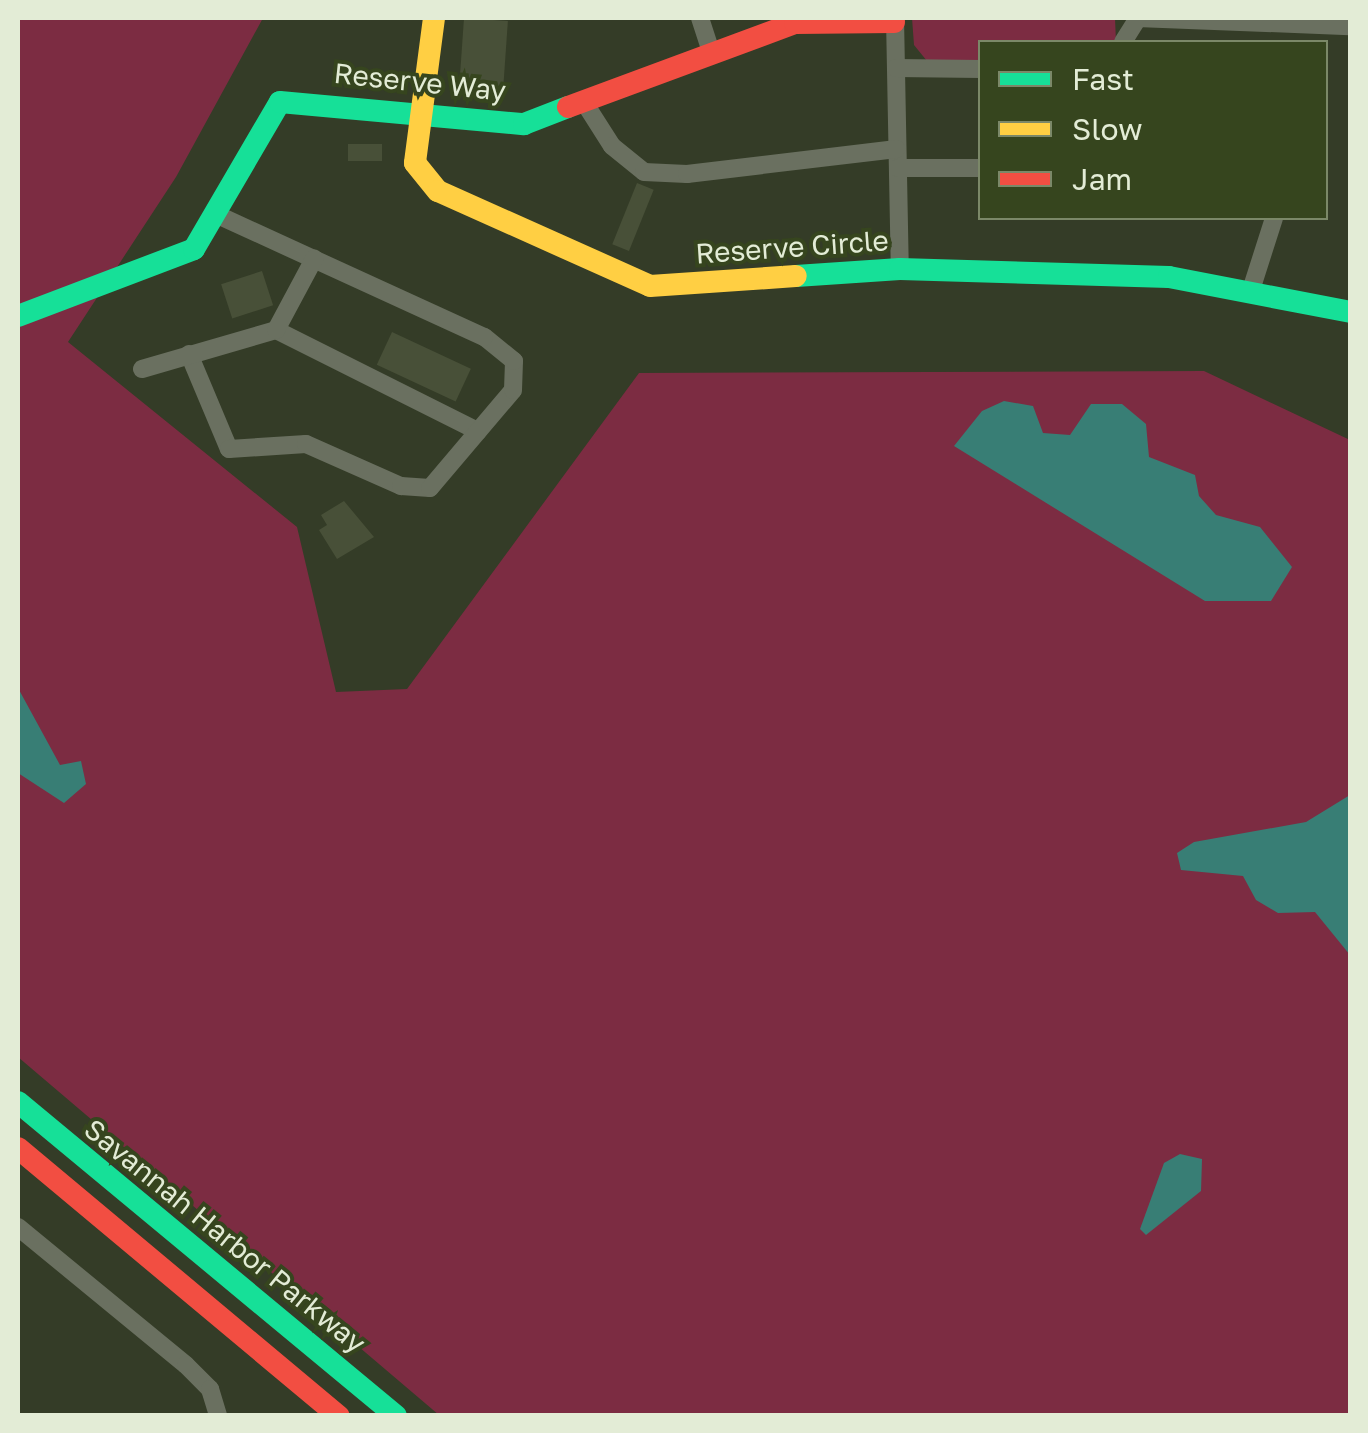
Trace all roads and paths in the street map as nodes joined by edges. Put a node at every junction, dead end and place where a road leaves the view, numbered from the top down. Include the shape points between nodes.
1 (434, 18) edge
2 (700, 18) edge
3 (1137, 19) edge
4 (795, 20) edge
5 (894, 20) edge
6 (1350, 26) edge
7 (1303, 28) edge
8 (712, 55) junction
9 (896, 68) junction
10 (978, 69) edge
11 (584, 102) junction
12 (416, 113) junction
13 (898, 158) junction
14 (978, 168) edge
15 (215, 214) junction
16 (1273, 220) edge
17 (314, 259) junction
18 (900, 269) junction
19 (1252, 287) junction
20 (1350, 312) edge
21 (18, 316) edge
22 (276, 330) junction
23 (189, 354) junction
24 (142, 368) dead end
25 (478, 431) junction
26 (18, 1102) edge
27 (18, 1148) edge
28 (18, 1227) edge
29 (218, 1416) edge
30 (339, 1416) edge
31 (396, 1416) edge

1 - 12 street, Reserve Circle
2 - 8 street
3 - 7 street
4 - 5 street, Reserve Way
4 - 8 street, Reserve Way
5 - 9 street
6 - 7 street
8 - 11 street, Reserve Way
9 - 10 street
9 - 13 street
11 - 12 street, Reserve Way via 524,124
11 - 13 street via 612,146 644,172
12 - 15 street, Reserve Way via 280,102
12 - 18 street, Reserve Circle via 415,164 438,192 650,286
13 - 14 street
13 - 18 street
15 - 17 street
15 - 21 street, Reserve Way via 194,249
16 - 19 street
17 - 22 street
17 - 25 street via 484,337 514,361 513,390
18 - 19 street, Reserve Circle
19 - 20 street, Reserve Circle
22 - 23 street
22 - 25 street
23 - 24 street
23 - 25 street via 229,448 306,444 400,486 430,488
26 - 31 street, Savannah Harbor Parkway
27 - 30 street
28 - 29 street via 186,1365 210,1390

